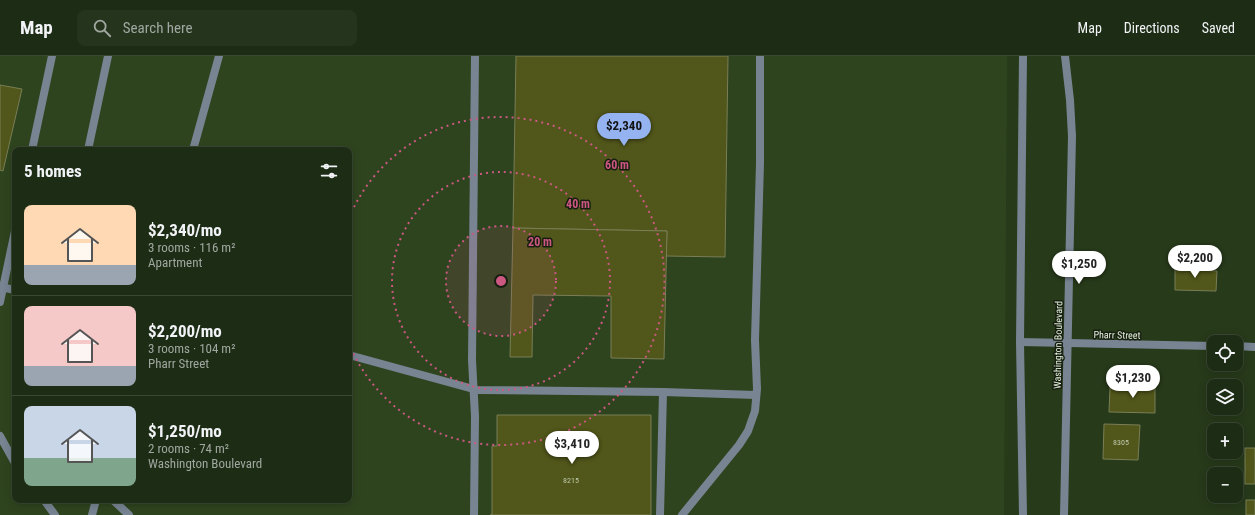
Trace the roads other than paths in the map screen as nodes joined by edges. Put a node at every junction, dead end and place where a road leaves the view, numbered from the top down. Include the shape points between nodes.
1 (52, 56) edge
2 (108, 56) edge
3 (219, 56) edge
4 (475, 56) edge
5 (760, 56) edge
6 (1023, 56) edge
7 (1065, 56) edge
8 (33, 147) edge
9 (89, 147) edge
10 (194, 147) edge
11 (12, 244) edge
12 (2, 287) edge
13 (12, 289) edge
14 (0, 302) edge
15 (1020, 342) junction
16 (1068, 344) junction
17 (1207, 346) edge
18 (1243, 346) edge
19 (1255, 347) edge
20 (352, 356) edge
21 (474, 390) junction
22 (663, 392) junction
23 (756, 395) junction
24 (0, 436) edge
25 (12, 458) edge
26 (46, 503) edge
27 (95, 503) edge
28 (116, 503) edge
29 (55, 515) edge
30 (92, 515) edge
31 (129, 515) edge
32 (474, 515) edge
33 (660, 515) edge
34 (682, 515) edge
35 (1023, 515) edge
36 (1064, 515) edge

1 - 8 street
2 - 9 street
3 - 10 street
4 - 21 street via 472,360
5 - 23 street
6 - 15 street
7 - 16 street, Washington Boulevard via 1072,136
11 - 12 street
12 - 13 street
12 - 14 street
15 - 16 street, Pharr Street
15 - 35 street
16 - 17 street, Pharr Street
16 - 36 street, Washington Boulevard
18 - 19 street
20 - 21 street
21 - 22 street
21 - 32 street
22 - 23 street
22 - 33 street
23 - 34 street via 755,411 748,431
24 - 25 street
26 - 29 street
27 - 30 street
28 - 31 street

